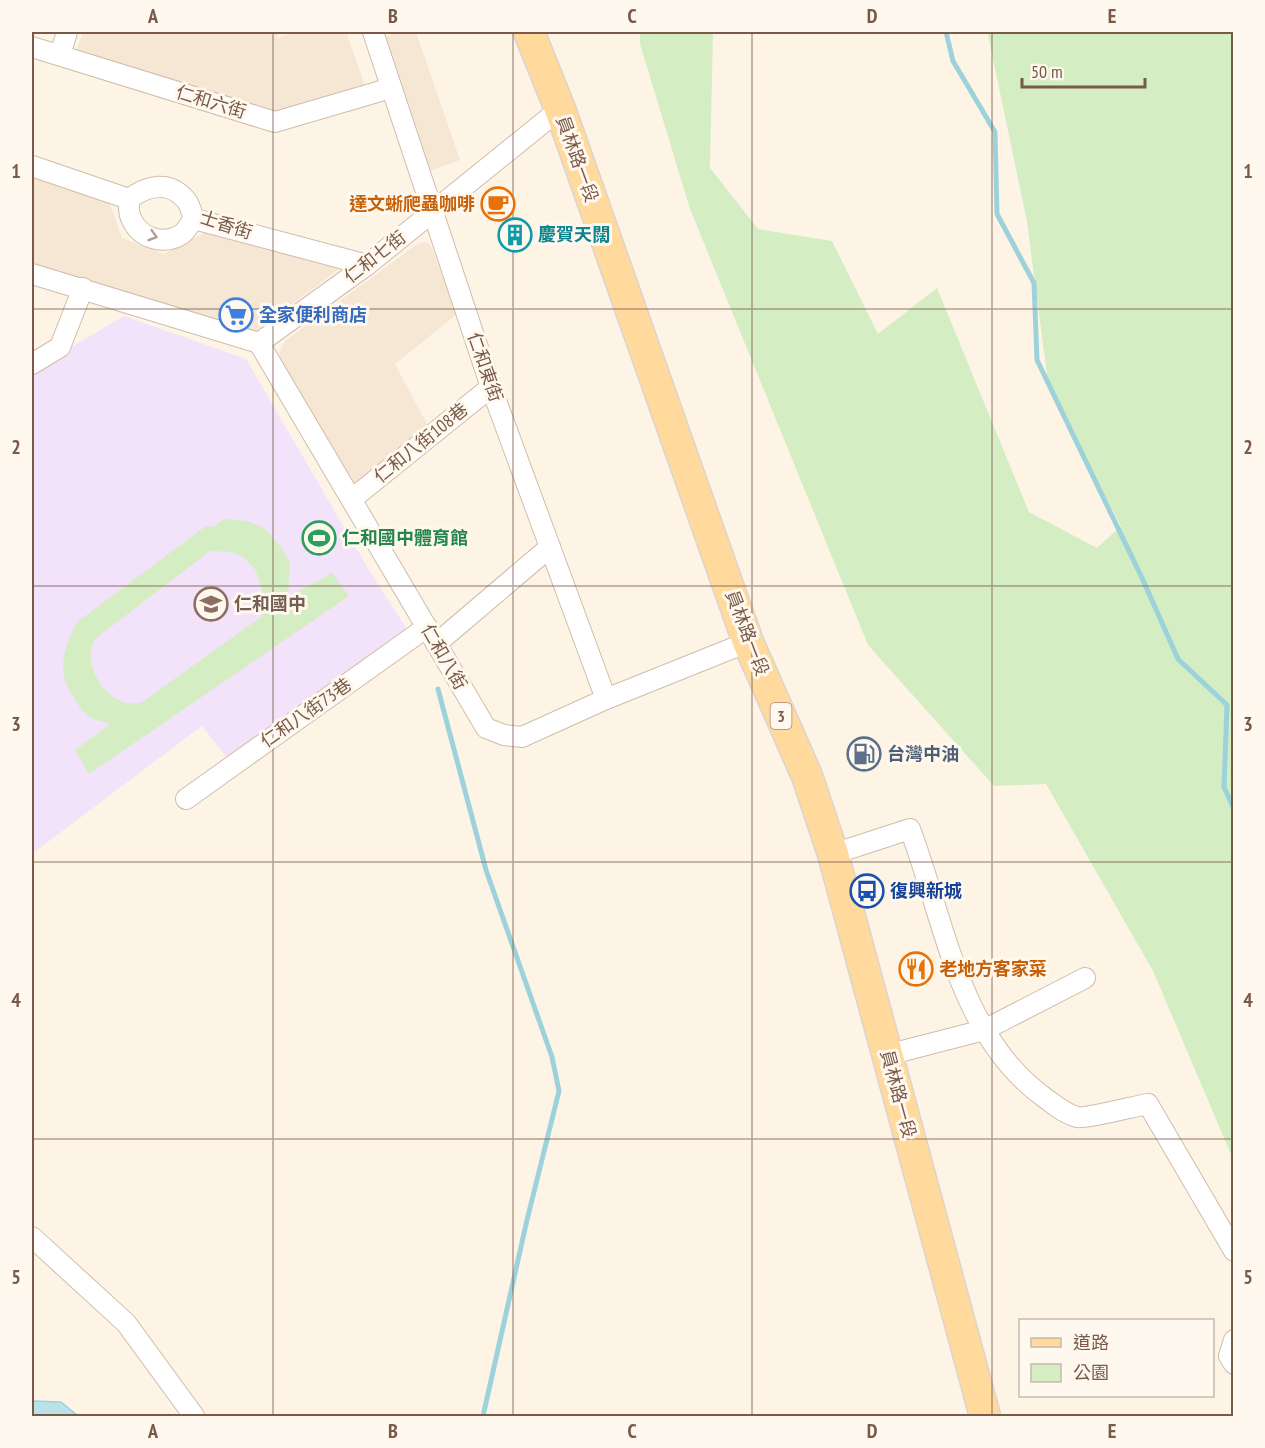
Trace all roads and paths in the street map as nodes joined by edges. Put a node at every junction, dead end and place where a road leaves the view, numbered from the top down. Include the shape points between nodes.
1 (67, 32) edge
2 (373, 32) edge
3 (529, 32) edge
4 (32, 47) edge
5 (60, 55) junction
6 (391, 88) junction
7 (560, 109) junction
8 (32, 166) edge
9 (129, 199) junction
10 (433, 211) junction
11 (194, 219) junction
12 (368, 265) junction
13 (32, 274) edge
14 (84, 288) junction
15 (259, 343) junction
16 (32, 364) edge
17 (491, 387) junction
18 (352, 499) junction
19 (550, 547) junction
20 (432, 636) junction
21 (748, 642) junction
22 (606, 699) junction
23 (186, 799) dead end
24 (833, 854) junction
25 (1085, 978) dead end
26 (984, 1030) junction
27 (887, 1054) junction
28 (32, 1238) edge
29 (1233, 1251) edge
30 (1233, 1340) edge
31 (1233, 1364) edge
32 (194, 1416) edge
33 (985, 1416) edge

1 - 5 street
2 - 6 street, 仁和東街
3 - 7 main road, 員林路一段 / 3
4 - 5 street, 仁和六街
5 - 6 street, 仁和六街 via 275,122
6 - 10 street, 仁和東街
7 - 10 street, 仁和七街
7 - 21 main road, 員林路一段 / 3
8 - 9 street
9 - 11 street, 士香街 via 142,189 173,189 188,201
9 -> 11 street via 129,215 138,230 152,239 169,240 184,232
10 - 12 street, 仁和七街
10 - 17 street, 仁和東街
11 - 12 street, 士香街
12 - 15 street, 仁和七街
13 - 14 street
14 - 15 street
14 - 16 street via 60,347
15 - 18 street, 仁和八街
17 - 18 street, 仁和八街108巷
17 - 19 street, 仁和東街
18 - 20 street, 仁和八街
19 - 20 street, 仁和八街73巷
19 - 22 street, 仁和東街
20 - 22 street, 仁和八街 via 486,728 504,735 522,737
20 - 23 street, 仁和八街73巷
21 - 22 street, 仁和八街
21 - 24 main road, 員林路一段 / 3 via 807,776
24 - 26 street via 910,829 961,984
24 - 27 main road, 員林路一段 / 3
25 - 26 street
26 - 27 street
26 - 29 street via 1008,1062 1039,1093 1067,1113 1079,1118 1148,1104
27 - 33 main road, 員林路一段 / 3
28 - 32 street via 126,1323
30 - 31 street via 1229,1356

